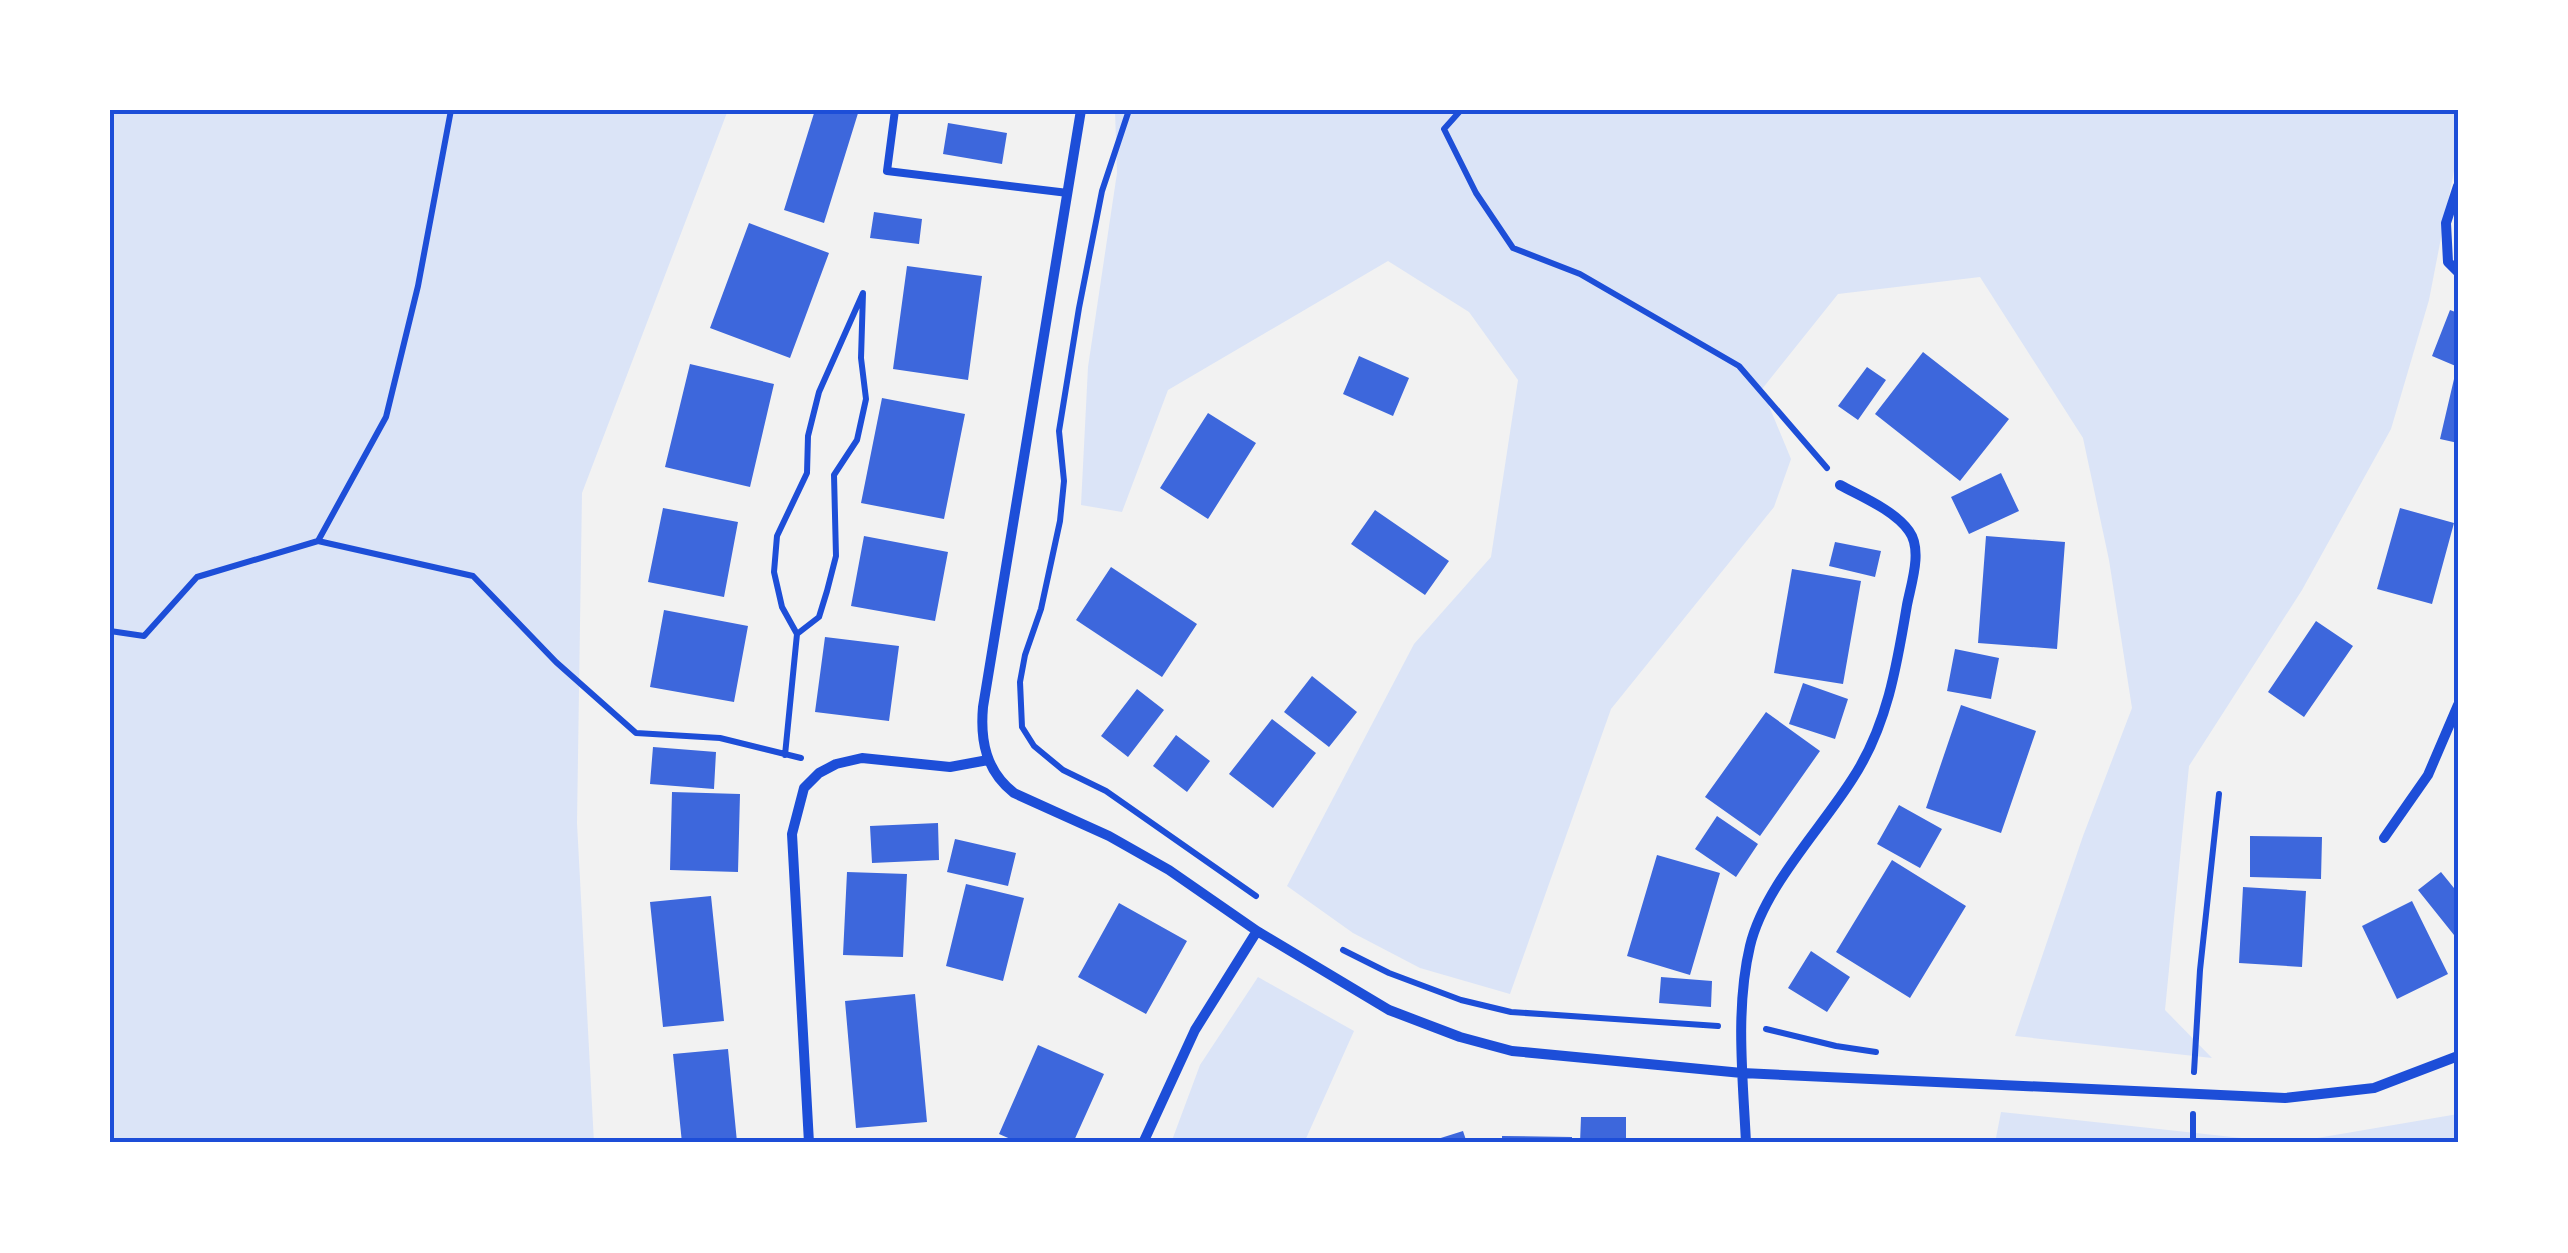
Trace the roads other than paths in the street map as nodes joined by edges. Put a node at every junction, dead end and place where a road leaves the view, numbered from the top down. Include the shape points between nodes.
1 (895, 110) edge
2 (1081, 110) edge
3 (2458, 186) edge
4 (1068, 193) junction
5 (2458, 272) edge
6 (1840, 485) road end
7 (2458, 706) edge
8 (988, 760) junction
9 (2384, 838) dead end
10 (1257, 930) junction
11 (2458, 1056) edge
12 (1742, 1073) junction
13 (809, 1143) edge
14 (1143, 1143) edge
15 (1746, 1143) edge

1 - 4 lane via 887,171
2 - 4 street
3 - 5 street via 2446,223 2448,262
4 - 8 street via 983,707
6 - 12 street via 1912,536 1915,559 1894,678 1873,744 1765,906 1750,945
7 - 9 street via 2428,775
8 - 10 street via 1014,793 1169,870
8 - 13 street via 950,767 862,758 836,764 804,788 792,834
10 - 12 street via 1389,1010 1460,1037 1550,1056
10 - 14 street via 1195,1030
11 - 12 street via 2374,1088 2286,1098
12 - 15 street

